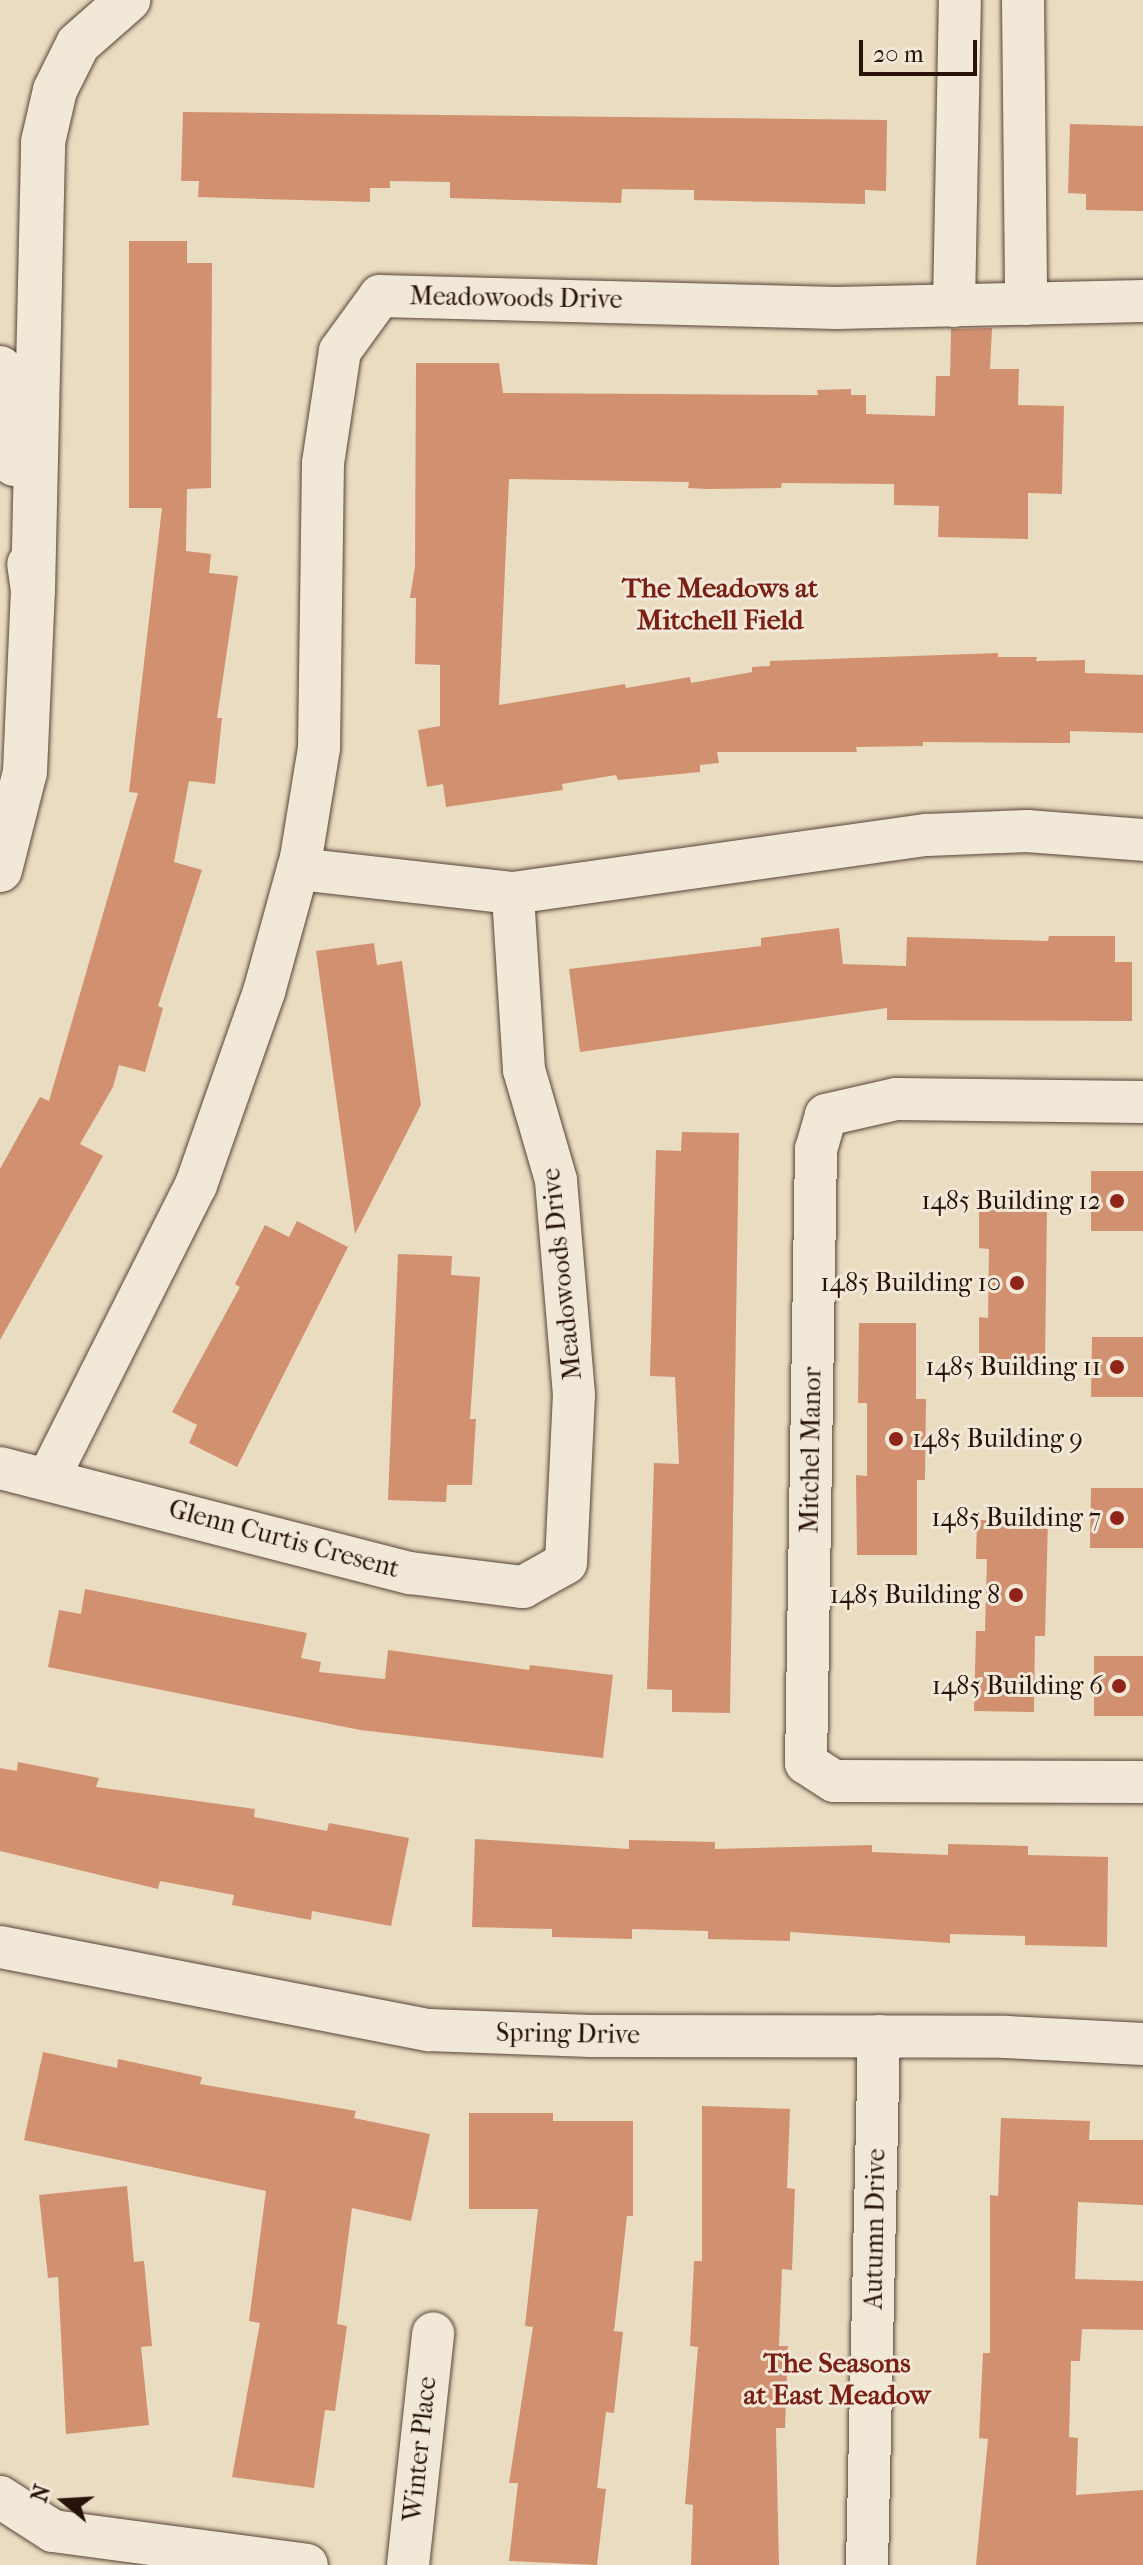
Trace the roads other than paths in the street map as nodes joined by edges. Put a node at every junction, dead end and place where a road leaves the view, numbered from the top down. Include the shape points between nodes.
1 (128, 0) edge
2 (960, 0) edge
3 (1023, 0) edge
4 (1143, 301) edge
5 (1026, 304) junction
6 (954, 306) junction
7 (0, 368) edge
8 (33, 591) junction
9 (1143, 840) edge
10 (298, 869) junction
11 (0, 870) edge
12 (513, 893) junction
13 (1143, 1102) edge
14 (0, 1468) edge
15 (48, 1479) junction
16 (566, 1563) joint
17 (1143, 1782) edge
18 (0, 1947) edge
19 (879, 2036) junction
20 (1143, 2044) edge
21 (433, 2333) dead end
22 (0, 2497) edge
23 (307, 2565) edge
24 (408, 2565) edge
25 (867, 2565) edge

1 - 8 main road via 78,44 55,90 43,142
2 - 6 street
3 - 5 street
4 - 5 street, Meadowoods Drive
5 - 6 street, Meadowoods Drive
6 - 10 street, Meadowoods Drive via 836,308 380,296 340,351 323,463 319,748
7 - 8 main road
8 - 11 main road via 25,772
9 - 12 street via 1027,831 927,835
10 - 12 street
10 - 15 street, Meadowoods Drive via 264,992 196,1185
12 - 16 street, Meadowoods Drive via 524,1070 556,1180 572,1365
13 - 17 street, Mitchel Manor via 896,1099 826,1115 816,1149 806,1763 834,1781
14 - 15 street, Glenn Curtis Cresent
15 - 16 street, Glenn Curtis Cresent via 410,1573 523,1587
18 - 19 street, Spring Drive via 428,2030
19 - 20 street, Spring Drive
19 - 25 street, Autumn Drive
21 - 24 street, Winter Place
22 - 23 street via 53,2531

